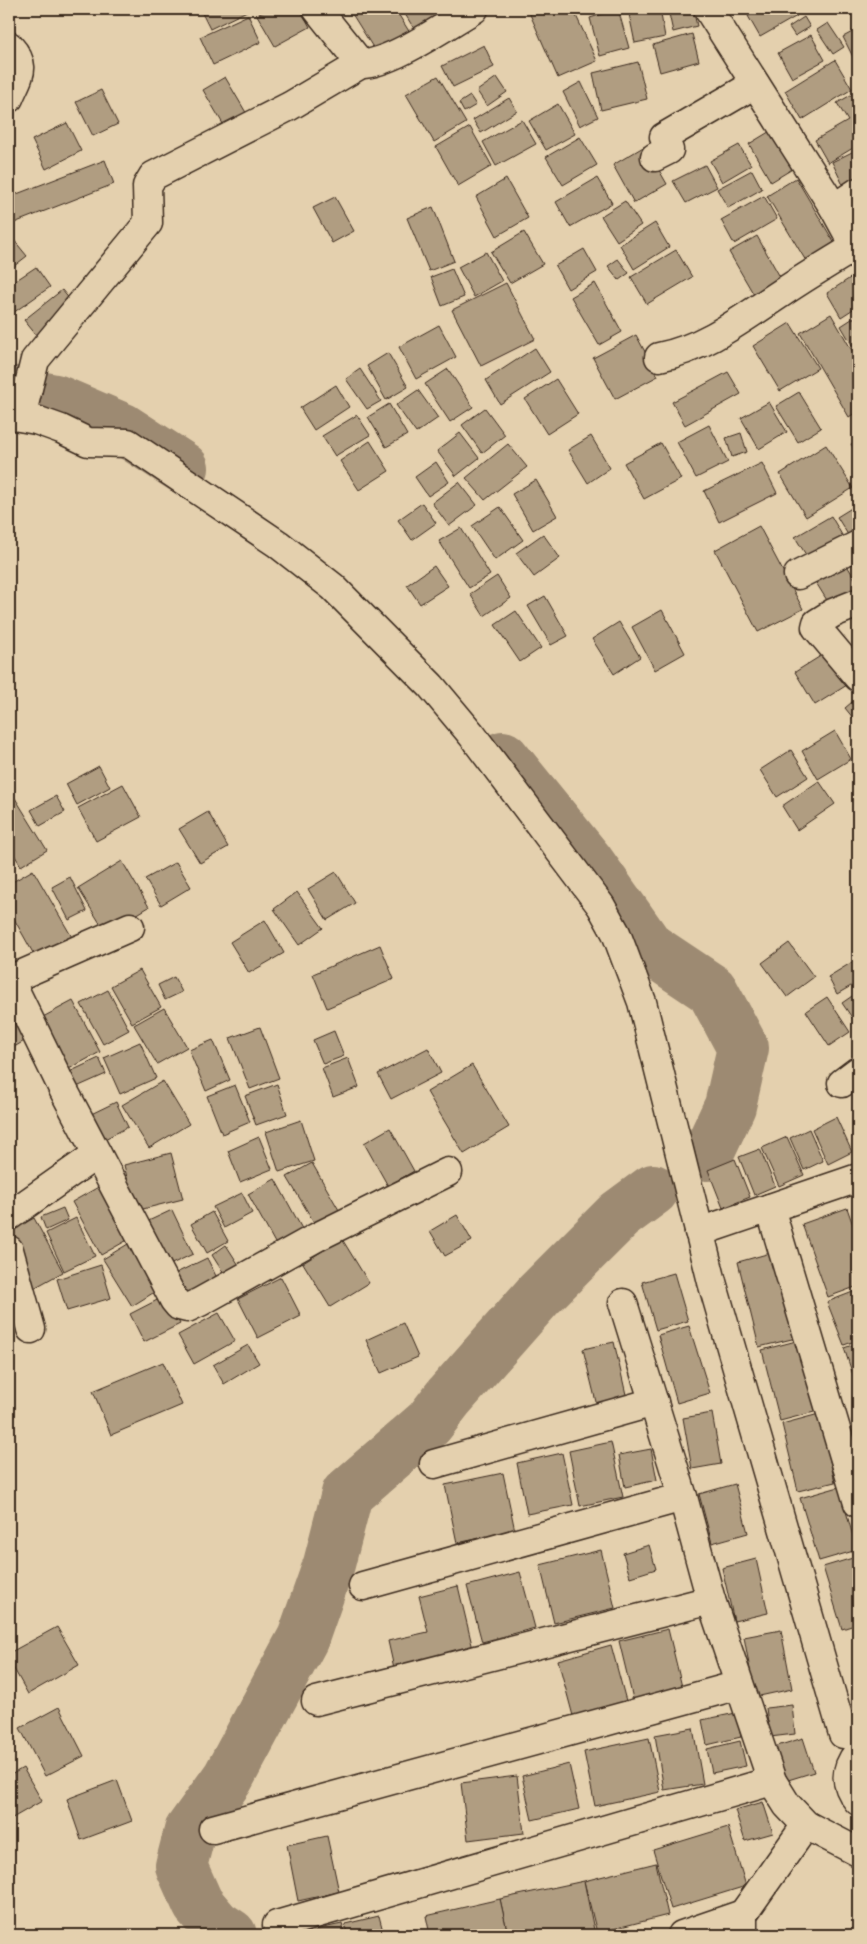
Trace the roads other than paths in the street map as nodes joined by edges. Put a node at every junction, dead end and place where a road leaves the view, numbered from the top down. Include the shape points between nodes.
1 (317, 9) edge
2 (474, 9) edge
3 (708, 9) edge
4 (9, 46) edge
5 (361, 64) junction
6 (755, 84) junction
7 (9, 98) edge
8 (655, 157) dead end
9 (858, 192) edge
10 (834, 208) junction
11 (857, 250) edge
12 (659, 357) dead end
13 (15, 416) edge
14 (858, 545) edge
15 (798, 575) dead end
16 (858, 603) edge
17 (858, 677) edge
18 (130, 927) dead end
19 (9, 979) edge
20 (98, 1154) junction
21 (448, 1172) dead end
22 (858, 1178) edge
23 (770, 1208) junction
24 (9, 1216) edge
25 (699, 1232) junction
26 (9, 1250) edge
27 (623, 1303) dead end
28 (31, 1329) dead end
29 (654, 1402) junction
30 (434, 1464) dead end
31 (683, 1497) junction
32 (858, 1504) edge
33 (363, 1586) dead end
34 (711, 1600) junction
35 (739, 1685) junction
36 (316, 1700) dead end
37 (852, 1742) edge
38 (772, 1782) junction
39 (858, 1801) edge
40 (806, 1825) junction
41 (213, 1829) dead end
42 (857, 1847) edge
43 (743, 1924) edge
44 (277, 1925) dead end
45 (682, 1935) edge

1 - 5 street
2 - 5 street via 388,58
3 - 6 street
4 - 7 street via 18,56 20,66
5 - 13 street via 290,106 153,176 147,186 147,224 35,360
6 - 8 street via 664,137 669,150
6 - 10 street
9 - 10 street
10 - 11 street
11 - 12 street via 794,284 721,333 692,347
13 - 25 street via 88,442 128,443 278,544 333,587 431,686 472,735 600,906 616,933 642,1002
14 - 15 street
16 - 17 street via 825,618 816,627
18 - 19 street
19 - 20 street
20 - 21 street via 174,1300 184,1308
20 - 24 street
22 - 23 street
23 - 25 street
23 - 32 street
25 - 37 street via 777,1513
26 - 28 street
27 - 29 street
29 - 30 street
29 - 31 street
31 - 33 street
31 - 34 street
34 - 35 street
34 - 36 street
35 - 38 street
35 - 41 street
37 - 39 street via 847,1777 850,1791
38 - 40 street
38 - 44 street
40 - 42 street
40 - 43 street
43 - 45 street

